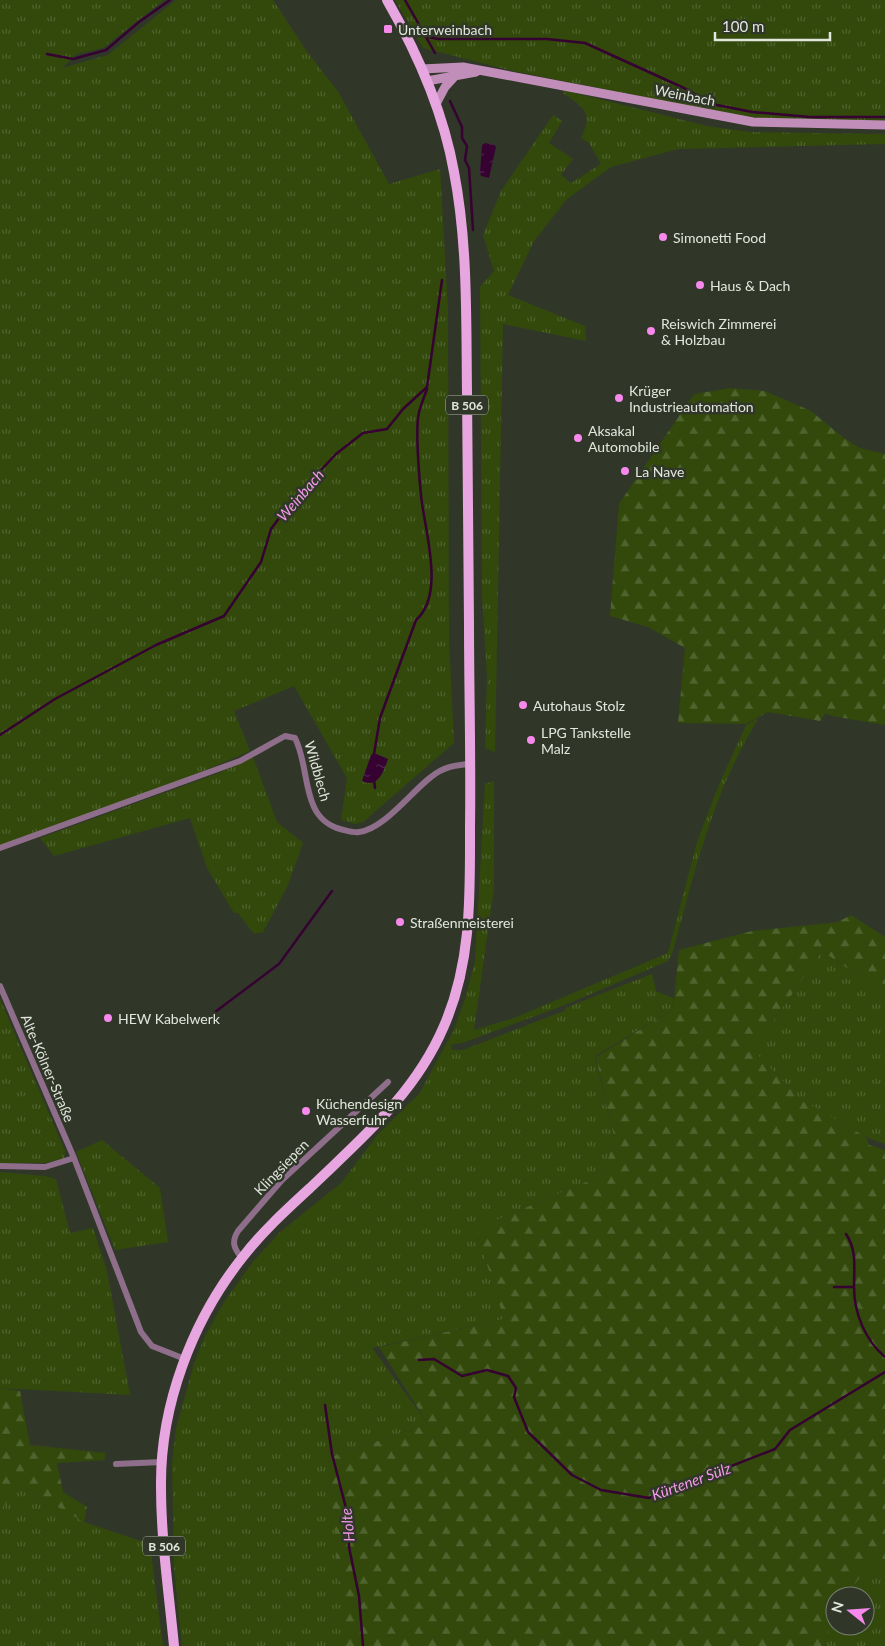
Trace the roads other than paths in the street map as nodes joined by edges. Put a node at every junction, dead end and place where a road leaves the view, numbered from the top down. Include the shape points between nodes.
1 (387, 0) edge
2 (422, 69) junction
3 (481, 72) junction
4 (457, 75) junction
5 (427, 81) junction
6 (436, 104) junction
7 (885, 125) edge
8 (470, 764) junction
9 (0, 848) edge
10 (0, 986) edge
11 (388, 1082) dead end
12 (74, 1158) junction
13 (0, 1166) edge
14 (242, 1258) junction
15 (186, 1359) junction
16 (162, 1462) junction
17 (116, 1464) dead end
18 (174, 1646) edge

1 - 2 main road, B 506
2 - 3 main road, Weinbach via 451,66
2 - 5 main road, B 506
3 - 4 main road, Weinbach
3 - 7 main road, Weinbach via 753,122
4 - 5 main road, Weinbach
4 - 6 main road via 445,86
5 - 6 main road, B 506
6 - 8 main road, B 506 via 455,176 464,260
8 - 9 street, Wildblech via 454,766 431,776 382,822 359,832 333,827 322,819 314,808 301,749 295,738 285,736 240,761
8 - 14 main road, B 506 via 468,938 460,979 443,1028 417,1076 386,1115
10 - 12 street, Alte-Kölner-Straße
11 - 14 street, Klingsiepen via 282,1180 238,1231 234,1245
12 - 13 street via 44,1167
12 - 15 street via 146,1342
14 - 15 main road, B 506 via 214,1299
15 - 16 main road, B 506 via 166,1427
16 - 17 street
16 - 18 main road, B 506 via 163,1530

